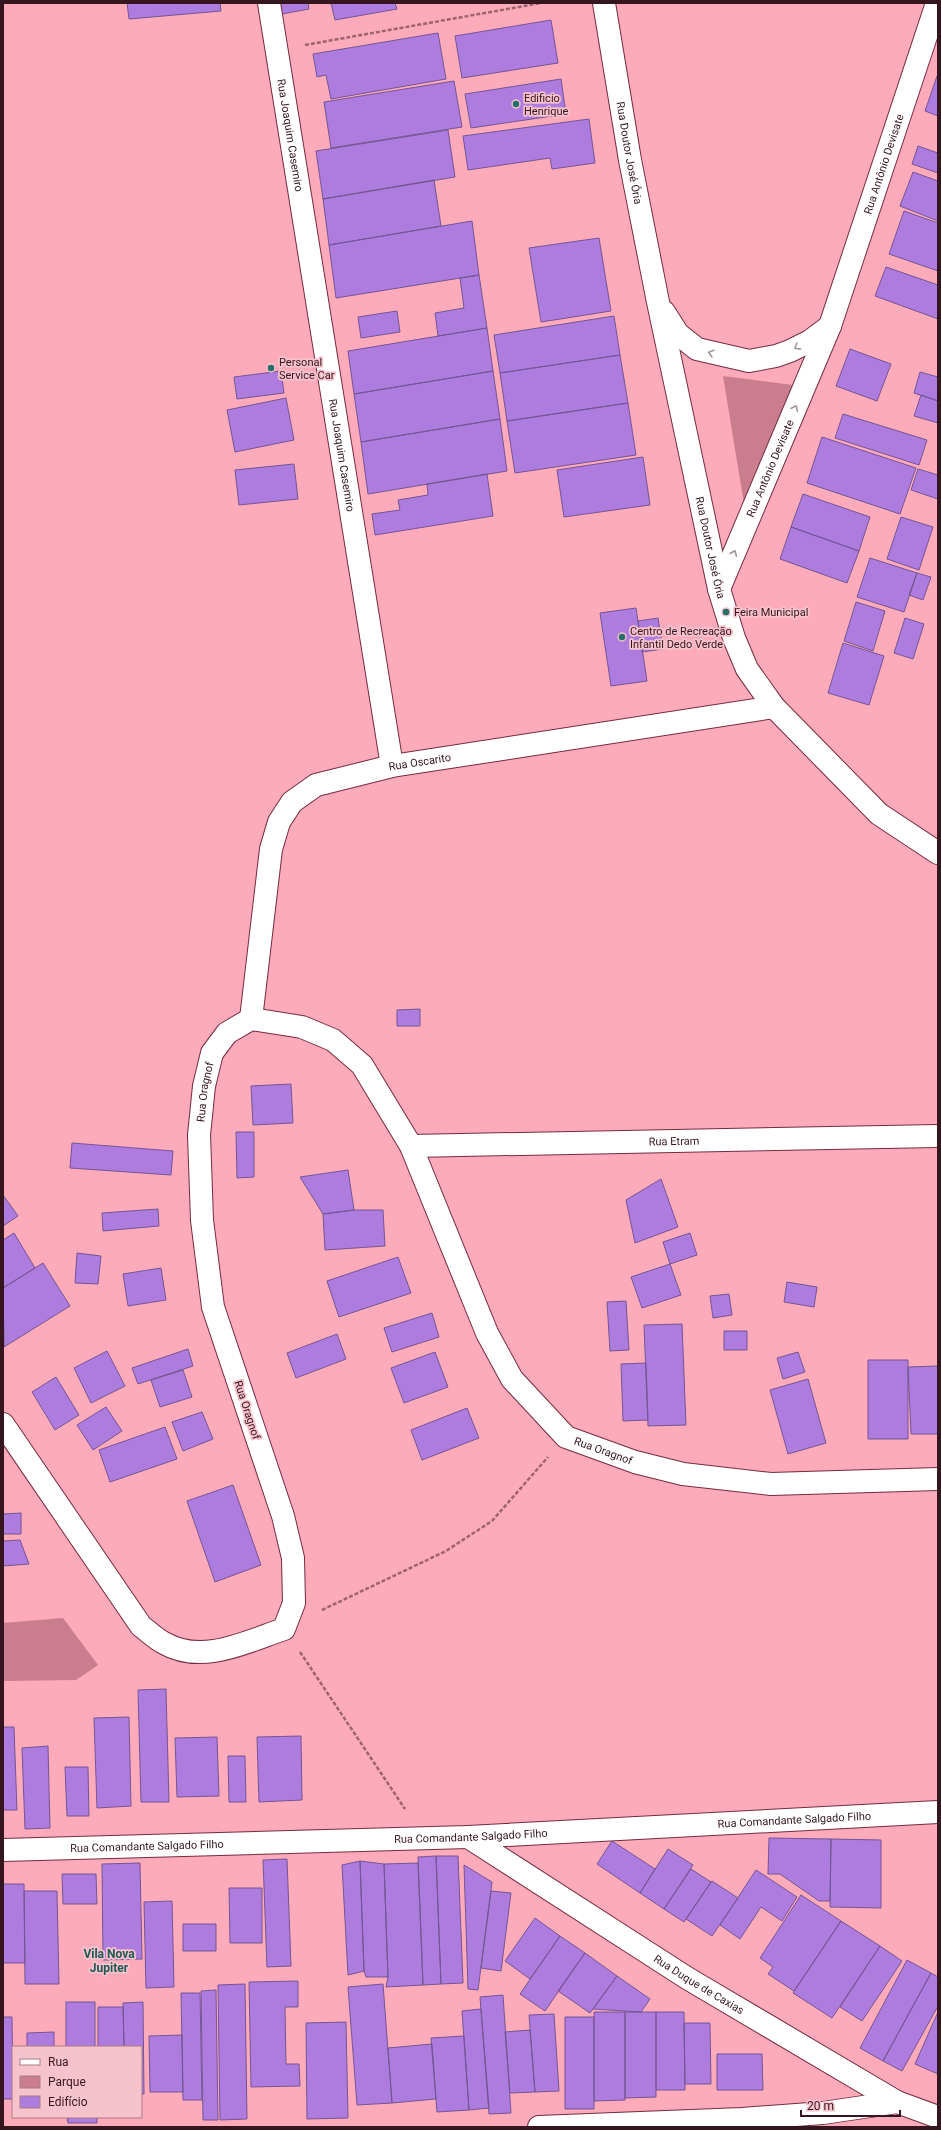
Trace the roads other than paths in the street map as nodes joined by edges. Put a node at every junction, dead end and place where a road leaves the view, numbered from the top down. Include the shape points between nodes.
1 (269, 3) edge
2 (604, 3) edge
3 (937, 3) edge
4 (658, 302) junction
5 (830, 326) junction
6 (719, 589) junction
7 (774, 707) junction
8 (392, 766) junction
9 (938, 853) edge
10 (251, 1019) junction
11 (938, 1136) edge
12 (411, 1146) junction
13 (3, 1424) edge
14 (938, 1480) edge
15 (938, 1812) edge
16 (468, 1836) junction
17 (3, 1850) edge
18 (897, 2102) junction
19 (938, 2117) edge
20 (539, 2127) edge

1 - 8 street, Rua Joaquim Casemiro
2 - 4 street, Rua Doutor José Ória via 630,160
3 - 5 street, Rua Antônio Devisate
5 -> 4 street, Rua Doutor José Ória via 810,341 790,351 749,361 698,349 678,334
4 - 6 street, Rua Doutor José Ória
6 -> 5 street, Rua Antônio Devisate
6 - 7 street, Rua Doutor José Ória via 734,638 747,668
7 - 8 street, Rua Oscarito
7 - 9 street, Rua Doutor José Ória via 879,814
8 - 10 street, Rua Oscarito via 316,785 292,802 279,822 271,848
10 - 12 street, Rua Oragnof via 302,1027 333,1040 362,1065
10 - 13 street, Rua Oragnof via 227,1034 212,1053 204,1086 199,1136 202,1220 213,1307 282,1516 293,1558 294,1603 284,1629 218,1651 191,1653 164,1643 141,1626
11 - 12 street, Rua Etram
12 - 14 street, Rua Oragnof via 486,1333 512,1379 566,1437 635,1462 683,1474 771,1484
15 - 16 street, Rua Comandante Salgado Filho
16 - 17 street, Rua Comandante Salgado Filho
16 - 18 street, Rua Duque de Caxias via 687,1978
18 - 19 street, Rua Duque de Caxias
18 - 20 street via 823,2113 742,2119

